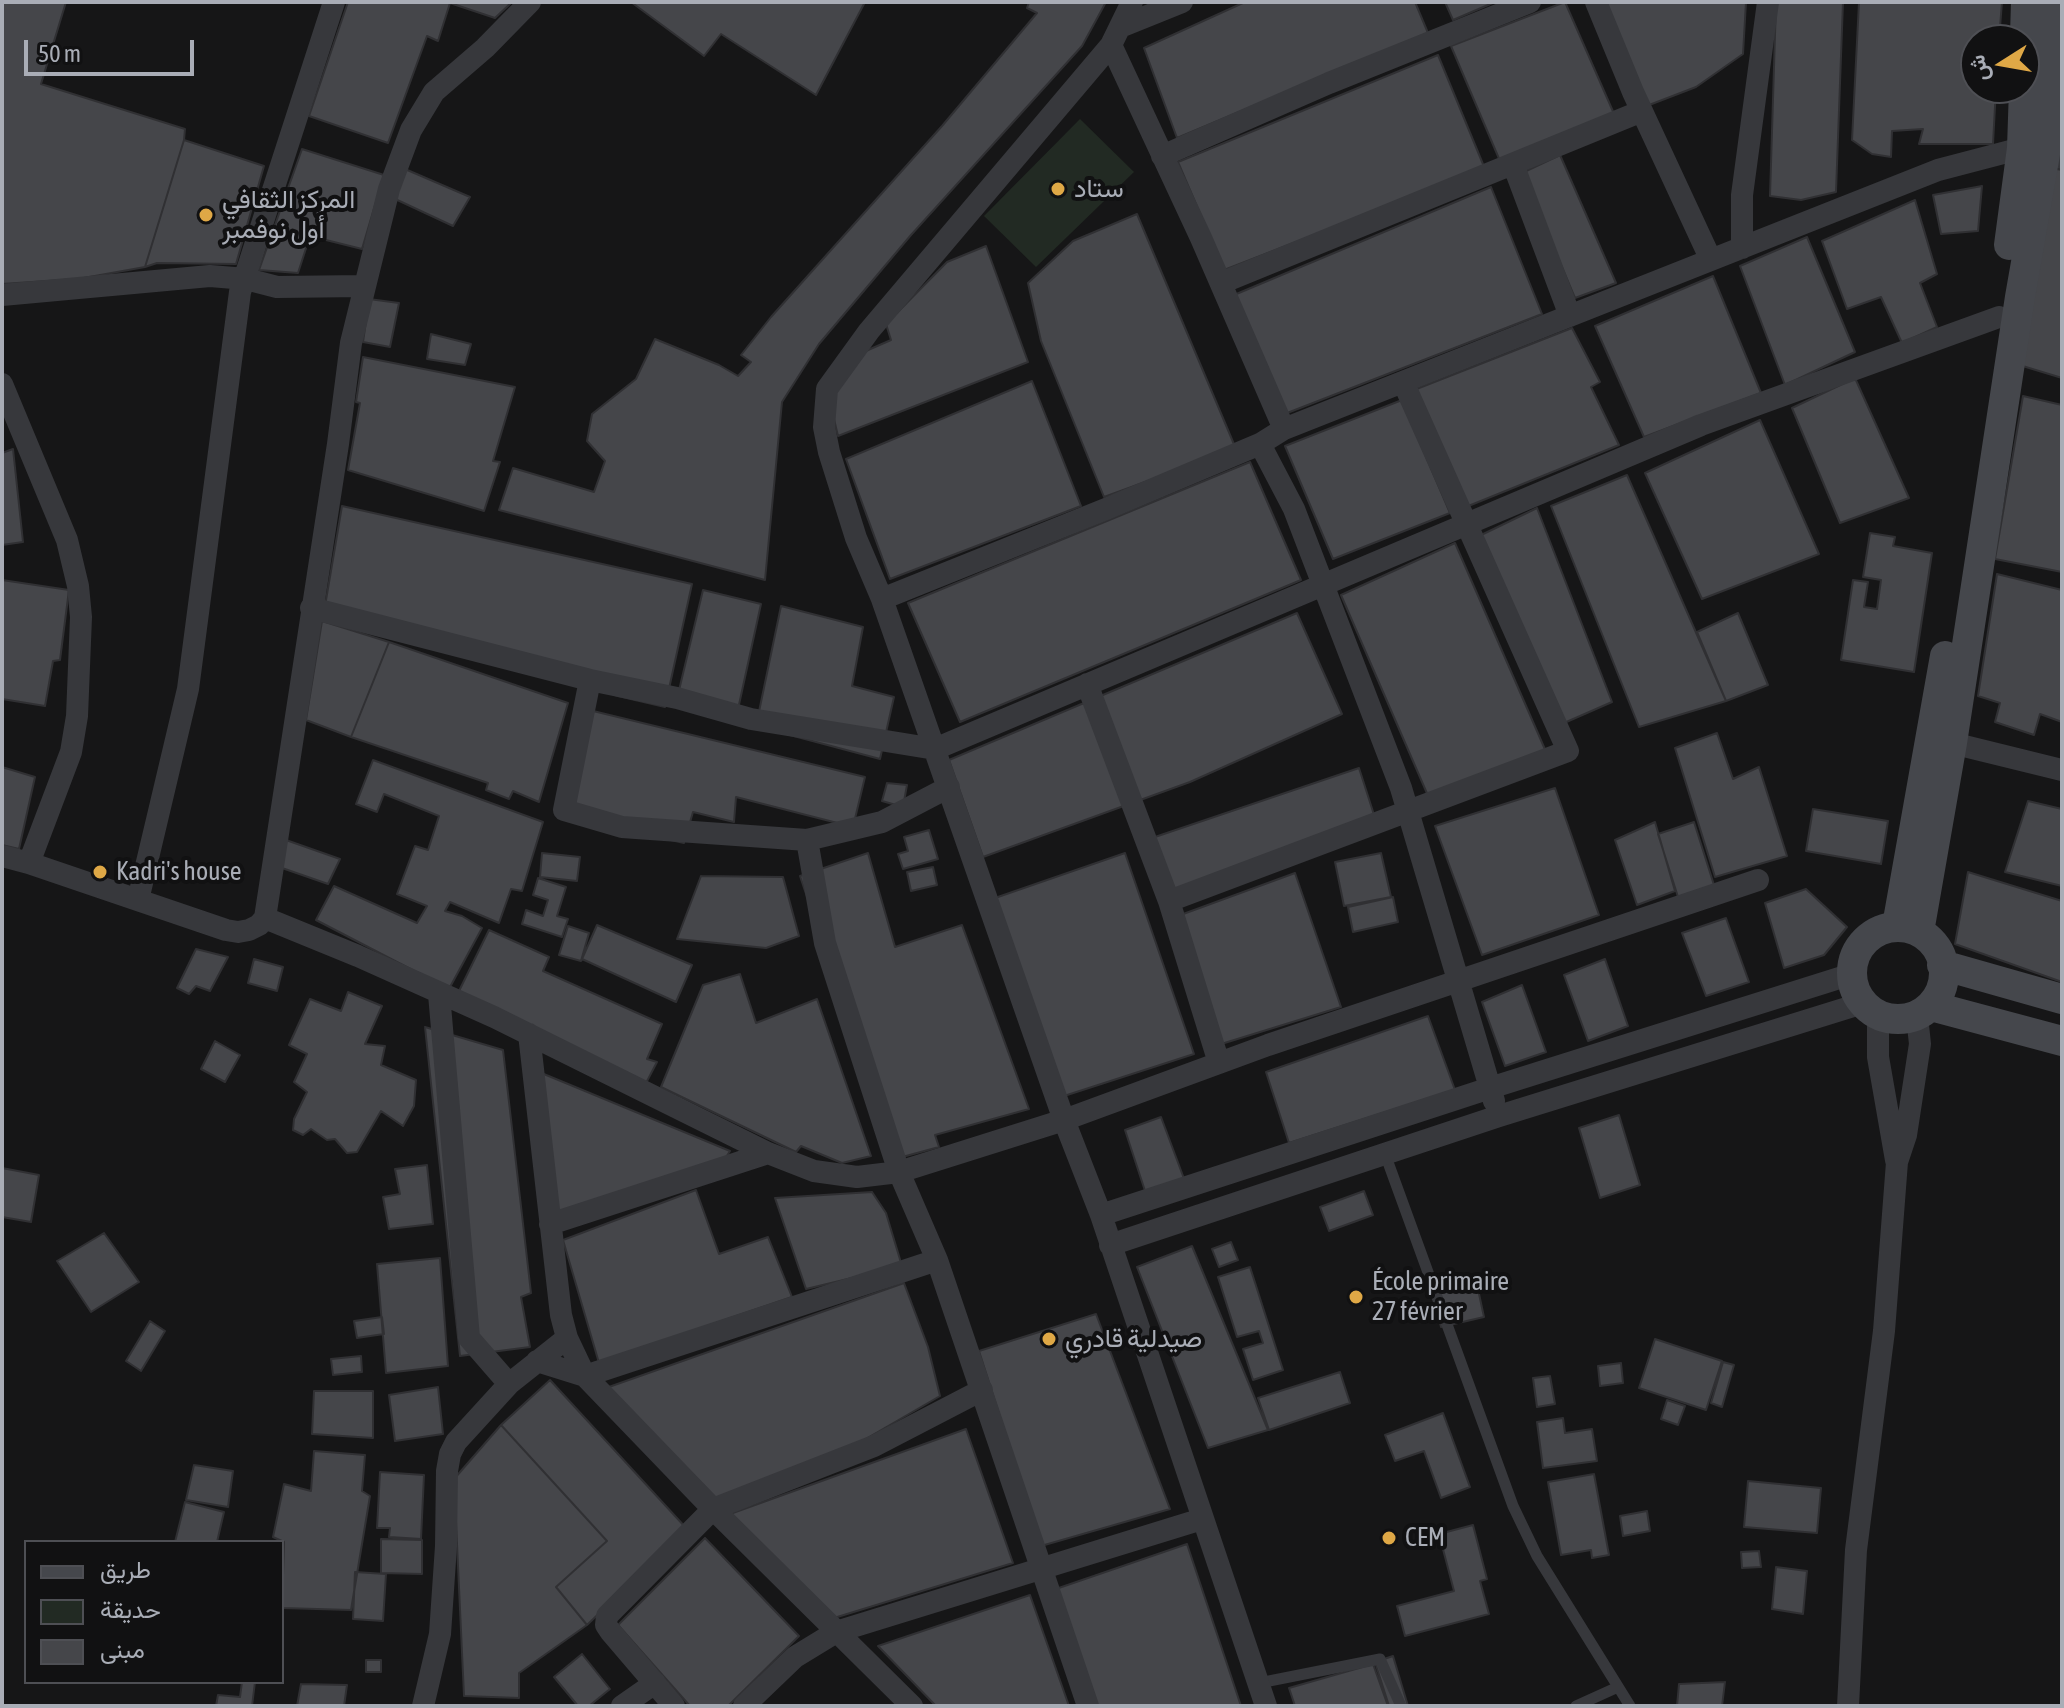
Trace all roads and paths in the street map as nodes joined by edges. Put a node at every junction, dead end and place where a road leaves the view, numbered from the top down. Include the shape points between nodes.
1 (334, 2) edge
2 (530, 2) edge
3 (1132, 2) edge
4 (1182, 2) edge
5 (1530, 2) edge
6 (1596, 2) edge
7 (1768, 2) edge
8 (2026, 2) edge
9 (2052, 2) edge
10 (2025, 24) edge
11 (1115, 36) junction
12 (2029, 104) edge
13 (1642, 111) junction
14 (2043, 153) edge
15 (1162, 156) junction
16 (1513, 164) junction
17 (1742, 248) junction
18 (1711, 260) junction
19 (246, 279) junction
20 (1221, 283) junction
21 (364, 286) junction
22 (2, 295) edge
23 (1570, 316) junction
24 (1999, 317) junction
25 (2, 384) edge
26 (1404, 384) junction
27 (1284, 429) junction
28 (1260, 444) junction
29 (1467, 523) junction
30 (1324, 584) junction
31 (882, 599) junction
32 (311, 608) junction
33 (590, 680) junction
34 (1087, 684) junction
35 (1952, 743) junction
36 (935, 749) junction
37 (2062, 770) edge
38 (949, 787) junction
39 (1408, 813) junction
40 (807, 840) junction
41 (2, 856) edge
42 (29, 863) junction
43 (1758, 880) dead end
44 (138, 900) junction
45 (1169, 901) junction
46 (265, 918) junction
47 (1908, 929) junction
48 (1942, 965) junction
49 (1852, 974) junction
50 (1458, 981) junction
51 (439, 994) junction
52 (2062, 999) edge
53 (1871, 1009) junction
54 (1924, 1011) junction
55 (529, 1034) junction
56 (2062, 1041) edge
57 (1219, 1063) junction
58 (1490, 1088) junction
59 (1499, 1116) junction
60 (1064, 1120) junction
61 (768, 1153) junction
62 (1385, 1154) junction
63 (1897, 1162) junction
64 (899, 1172) junction
65 (1101, 1215) junction
66 (550, 1224) junction
67 (1110, 1245) junction
68 (937, 1260) junction
69 (567, 1338) junction
70 (537, 1361) junction
71 (585, 1376) junction
72 (509, 1384) junction
73 (982, 1390) junction
74 (713, 1509) junction
75 (1202, 1519) junction
76 (1041, 1570) junction
77 (836, 1632) junction
78 (655, 1683) junction
79 (1259, 1683) junction
80 (1618, 1687) junction
81 (423, 1706) edge
82 (622, 1706) edge
83 (674, 1706) edge
84 (744, 1706) edge
85 (912, 1706) edge
86 (1088, 1706) edge
87 (1266, 1706) edge
88 (1401, 1706) edge
89 (1576, 1706) edge
90 (1630, 1706) edge
91 (1848, 1706) edge

1 - 19 street
2 - 21 street via 434,92 411,130 389,189
3 - 11 street
4 - 11 street
5 - 15 street
6 - 13 street
7 - 17 street via 1742,195
8 - 10 street
9 - 14 street
11 - 15 street
11 - 31 street via 869,331 827,389 829,452
12 - 14 street
13 - 16 street
13 - 18 street
14 - 17 street via 1938,170
14 - 24 street
14 - 35 street
15 - 20 street
16 - 20 street
16 - 23 street
17 - 18 street
18 - 23 street
19 - 21 street via 277,287
19 - 22 street via 210,276
19 - 44 street via 240,292 188,689
20 - 27 street
21 - 32 street
23 - 26 street
24 - 29 street via 1701,425
24 - 47 street
25 - 42 street via 67,540 81,617 71,752
26 - 27 street
26 - 29 street
27 - 28 street
28 - 30 street
28 - 31 street
29 - 30 street
29 - 39 street via 1568,751
30 - 34 street
30 - 39 street
31 - 36 street
32 - 33 street
32 - 46 street
33 - 36 street via 751,719
33 - 40 street via 564,810 622,827
34 - 36 street
34 - 45 street
35 - 37 street
35 - 47 street
36 - 38 street
38 - 40 street via 882,822
38 - 60 street
39 - 45 street
39 - 50 street
40 - 64 street via 825,943
41 - 42 street
42 - 44 street
43 - 50 street
44 - 46 street via 238,932
45 - 57 street
46 - 51 street
47 - 48 street via 1932,942
47 - 49 street via 1877,932 1864,942
48 - 52 street
48 - 54 street via 1943,986
49 - 53 street via 1855,989
49 - 58 street
50 - 57 street
50 - 58 street
51 - 55 street
51 - 72 street via 469,1338
53 - 54 street via 1901,1020
53 - 59 street
53 - 63 street
54 - 56 street
54 - 63 street via 1906,1135
55 - 61 street
55 - 66 street
57 - 60 street
58 - 59 street
58 - 65 street
59 - 62 street
60 - 64 street
60 - 65 street
61 - 64 street via 814,1171 857,1177
61 - 66 street
62 - 67 street
62 - 80 lane via 1513,1506 1537,1556
63 - 91 street via 1884,1331 1856,1550
64 - 68 street
65 - 67 street
66 - 69 street
67 - 75 street
68 - 71 street
68 - 73 street
69 - 70 street
69 - 71 street
70 - 71 street
70 - 72 street
71 - 74 street
72 - 81 street via 450,1454 440,1634
73 - 74 street via 874,1446
73 - 76 street
74 - 77 street
74 - 78 street via 607,1616 610,1631
75 - 76 street
75 - 79 street
76 - 77 street
76 - 86 street
77 - 84 street via 795,1657
77 - 85 street
78 - 82 street
78 - 83 street
79 - 87 street
79 - 88 lane via 1380,1659
80 - 89 lane
80 - 90 lane

